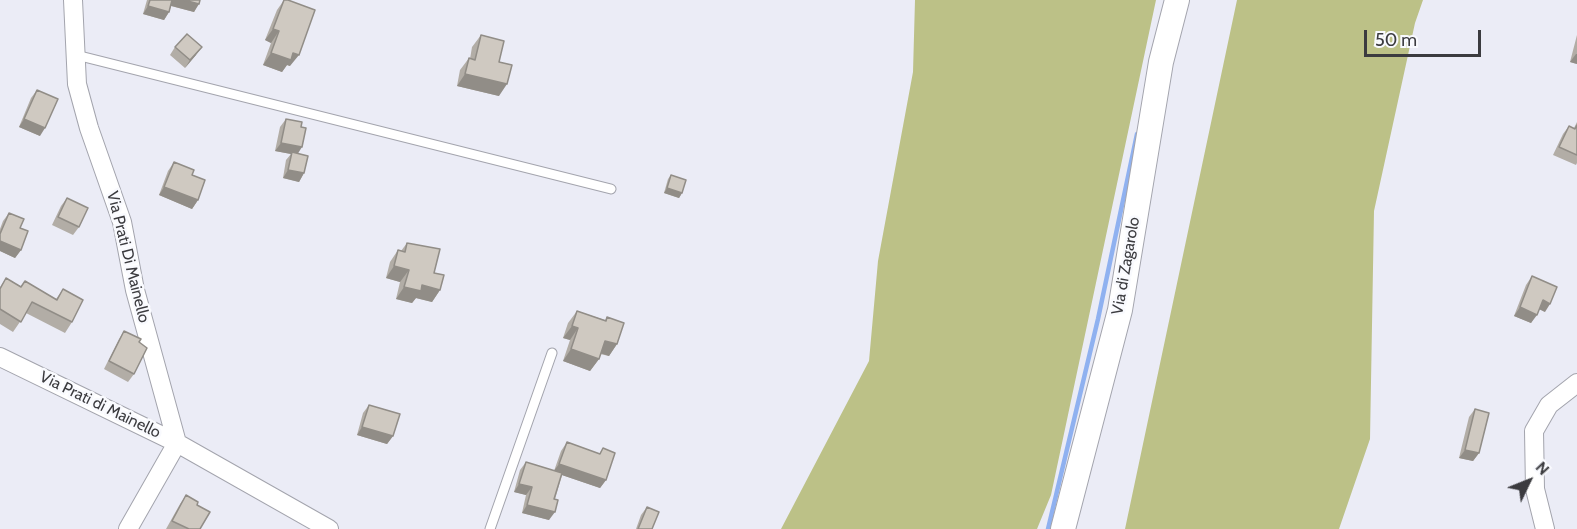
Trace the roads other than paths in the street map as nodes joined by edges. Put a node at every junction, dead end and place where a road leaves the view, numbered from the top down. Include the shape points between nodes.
1 (73, 0) edge
2 (1177, 0) edge
3 (76, 55) junction
4 (611, 189) dead end
5 (552, 353) dead end
6 (0, 357) edge
7 (1577, 383) edge
8 (177, 442) junction
9 (128, 529) edge
10 (329, 529) edge
11 (490, 529) edge
12 (1062, 529) edge
13 (1545, 529) edge

1 - 3 street, Via Prati Di Mainello
2 - 12 main road, Via di Zagarolo via 1161,62 1120,310
3 - 4 lane
3 - 8 street, Via Prati Di Mainello via 77,84 122,222 135,290
5 - 11 lane
6 - 8 street, Via Prati di Mainello
7 - 13 street via 1549,405 1534,431 1535,489
8 - 9 street, Via Prati di Mainello
8 - 10 street

